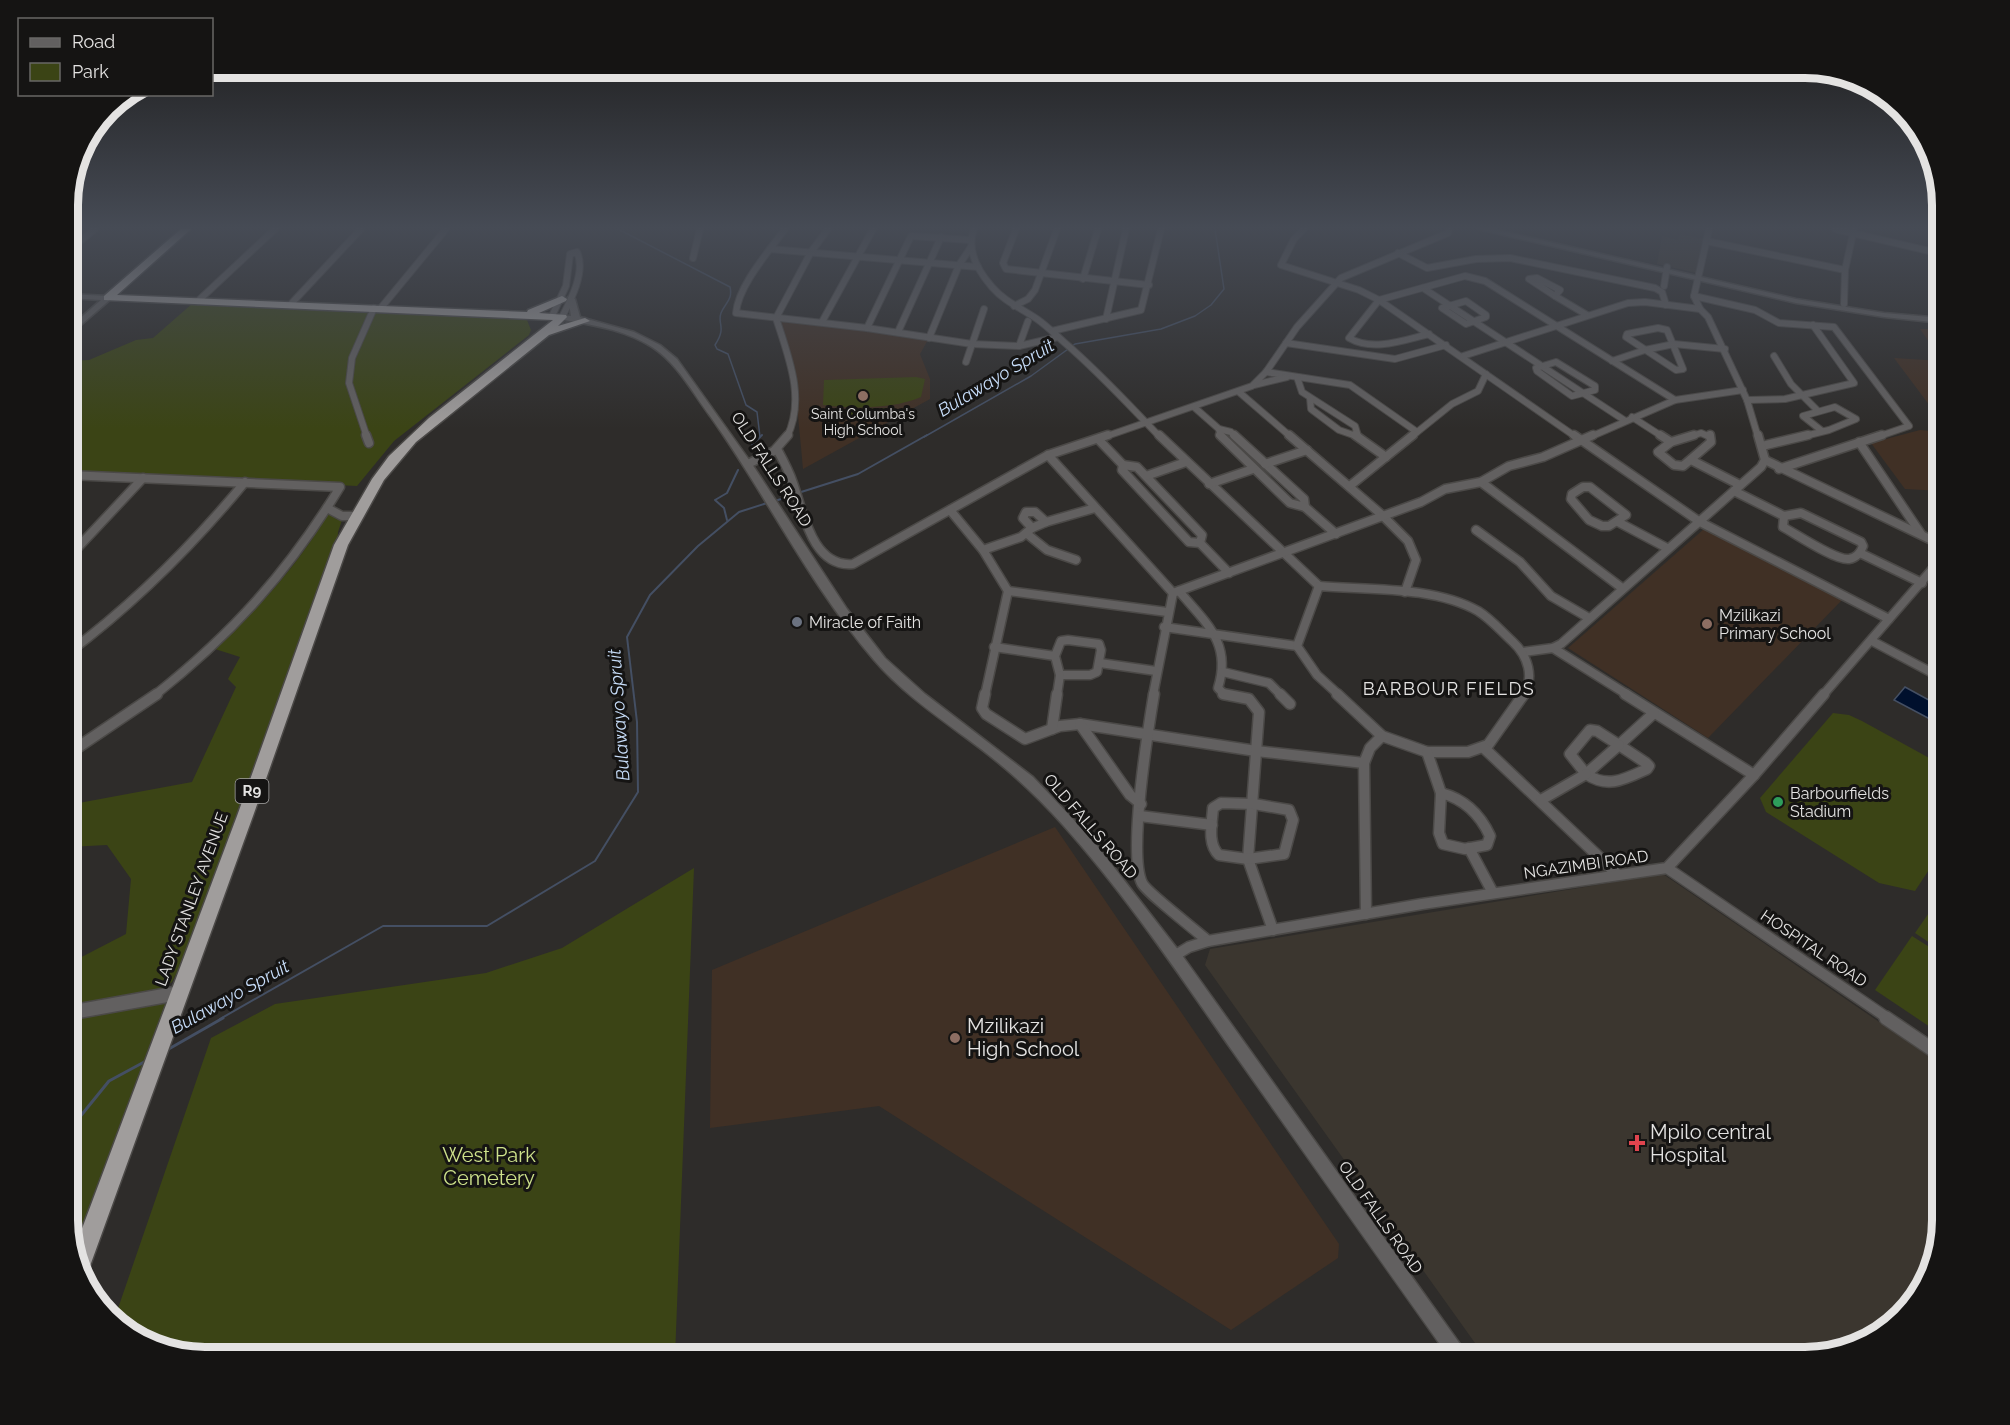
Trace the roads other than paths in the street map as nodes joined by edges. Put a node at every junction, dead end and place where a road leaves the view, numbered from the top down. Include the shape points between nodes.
1 (78, 296) edge
2 (111, 296) edge
3 (204, 296) edge
4 (299, 296) edge
5 (389, 296) edge
6 (567, 296) edge
7 (568, 296) edge
8 (743, 296) edge
9 (788, 296) edge
10 (837, 296) edge
11 (883, 296) edge
12 (915, 296) edge
13 (946, 296) edge
14 (1001, 296) edge
15 (1031, 296) edge
16 (1110, 296) edge
17 (1146, 296) edge
18 (1326, 296) edge
19 (1368, 296) edge
20 (1396, 296) edge
21 (1436, 296) edge
22 (1508, 296) edge
23 (1555, 296) dead end
24 (1663, 296) edge
25 (1694, 296) joint
26 (1780, 296) edge
27 (1799, 296) edge
28 (1844, 296) edge
29 (108, 298) junction
30 (567, 299) junction
31 (1379, 300) junction
32 (198, 301) junction
33 (1450, 304) junction
34 (1844, 304) junction
35 (290, 305) junction
36 (1665, 305) junction
37 (1014, 306) junction
38 (377, 309) junction
39 (984, 309) dead end
40 (1700, 309) junction
41 (1932, 313) edge
42 (524, 314) junction
43 (1587, 315) junction
44 (557, 316) junction
45 (776, 318) junction
46 (1106, 319) junction
47 (581, 320) junction
48 (1932, 320) edge
49 (1028, 321) dead end
50 (822, 322) junction
51 (1476, 322) junction
52 (78, 324) edge
53 (1812, 325) junction
54 (1556, 326) junction
55 (867, 328) junction
56 (1052, 331) junction
57 (898, 332) junction
58 (1429, 334) junction
59 (537, 336) junction
60 (1058, 337) junction
61 (929, 338) junction
62 (1286, 343) junction
63 (1506, 343) junction
64 (972, 344) junction
65 (1674, 344) junction
66 (1446, 345) junction
67 (1019, 346) junction
68 (1725, 349) junction
69 (1645, 350) junction
70 (1463, 356) junction
71 (1774, 356) dead end
72 (966, 362) dead end
73 (1612, 362) junction
74 (1541, 365) junction
75 (1266, 372) junction
76 (1486, 374) junction
77 (1293, 376) junction
78 (1252, 386) junction
79 (1743, 390) junction
80 (1239, 392) junction
81 (1585, 394) junction
82 (1801, 396) junction
83 (1310, 398) junction
84 (1675, 400) junction
85 (1747, 400) junction
86 (1194, 407) junction
87 (1818, 411) junction
88 (1628, 418) junction
89 (1147, 423) junction
90 (1219, 429) junction
91 (1822, 431) junction
92 (1417, 432) junction
93 (1358, 436) junction
94 (1098, 439) junction
95 (1580, 440) junction
96 (1859, 441) junction
97 (1671, 442) junction
98 (369, 443) dead end
99 (1762, 446) junction
100 (777, 449) junction
101 (1306, 450) junction
102 (1048, 454) junction
103 (1386, 457) junction
104 (1690, 460) junction
105 (1765, 460) junction
106 (1186, 462) junction
107 (748, 464) junction
108 (1265, 464) junction
109 (1123, 465) junction
110 (1252, 469) junction
111 (1779, 469) junction
112 (78, 475) edge
113 (1146, 476) junction
114 (143, 478) junction
115 (245, 482) junction
116 (1481, 482) junction
117 (1209, 484) junction
118 (1351, 485) junction
119 (1737, 488) junction
120 (1305, 507) junction
121 (327, 508) junction
122 (1095, 508) junction
123 (950, 510) junction
124 (1382, 515) junction
125 (353, 516) junction
126 (1784, 516) junction
127 (1046, 522) junction
128 (1618, 522) junction
129 (1700, 522) junction
130 (1476, 530) dead end
131 (1029, 531) junction
132 (1336, 534) junction
133 (1922, 535) junction
134 (1932, 540) edge
135 (1200, 543) junction
136 (78, 547) edge
137 (1666, 548) junction
138 (982, 550) junction
139 (1860, 553) junction
140 (1284, 554) junction
141 (1076, 560) dead end
142 (1932, 570) edge
143 (1229, 573) junction
144 (1922, 583) junction
145 (1319, 586) junction
146 (1622, 588) junction
147 (1008, 591) junction
148 (1176, 592) junction
149 (1405, 592) junction
150 (1167, 612) junction
151 (1589, 618) junction
152 (1889, 619) junction
153 (1164, 627) junction
154 (1216, 635) junction
155 (1872, 641) junction
156 (78, 646) edge
157 (1297, 646) junction
158 (994, 647) junction
159 (1553, 648) junction
160 (1523, 652) junction
161 (1055, 656) junction
162 (1100, 663) junction
163 (1156, 670) junction
164 (1223, 672) junction
165 (1932, 673) edge
166 (1060, 675) junction
167 (1290, 704) dead end
168 (1654, 712) junction
169 (1080, 724) junction
170 (1052, 729) junction
171 (1149, 734) junction
172 (1382, 736) junction
173 (1619, 745) junction
174 (78, 748) edge
175 (1484, 748) junction
176 (1256, 751) junction
177 (1427, 752) junction
178 (1364, 763) junction
179 (1586, 774) junction
180 (1754, 775) junction
181 (1441, 793) junction
182 (1541, 800) junction
183 (1141, 804) junction
184 (1254, 804) junction
185 (1140, 816) junction
186 (1212, 825) junction
187 (1469, 848) junction
188 (1248, 859) junction
189 (1667, 868) junction
190 (1617, 874) junction
191 (1493, 893) junction
192 (1366, 914) junction
193 (1273, 930) junction
194 (1208, 941) junction
195 (1174, 956) junction
196 (179, 993) junction
197 (78, 1011) edge
198 (1932, 1049) edge
199 (83, 1256) edge
200 (1451, 1347) edge

1 - 29 street
2 - 29 highway
3 - 32 street
4 - 35 street
5 - 38 street
6 - 30 street
7 - 30 street
8 - 45 street via 734,311
9 - 45 street
10 - 50 street
11 - 55 street
12 - 57 street
13 - 61 street
14 - 37 street
15 - 37 street
16 - 46 street
17 - 46 street via 1141,310
18 - 62 street
19 - 31 street
20 - 31 street
21 - 33 street
22 - 54 street
23 - 43 street
24 - 36 street
25 - 40 street
25 - 53 street via 1755,310 1779,323
26 - 48 street via 1838,309
27 - 34 street
28 - 34 street
29 - 32 highway
29 - 52 street
30 - 42 highway
30 - 44 street
30 - 44 street
30 - 47 street
31 - 58 street
31 - 58 street via 1350,336 1352,341 1380,344
32 - 35 highway
33 - 51 street
33 - 51 street via 1466,301 1486,315
34 - 41 street
35 - 38 highway
36 - 40 street
36 - 43 street via 1628,303
37 - 56 street
38 - 42 highway
38 - 98 street via 352,358 349,382
39 - 64 street
40 - 68 street
42 - 44 highway
42 - 59 highway
43 - 54 street
44 - 47 street, OLD FALLS ROAD
44 - 59 highway, LADY STANLEY AVENUE / R9
45 - 50 street
45 - 100 street via 791,371 795,408 789,433
46 - 56 street
47 - 59 highway
47 - 107 street, OLD FALLS ROAD via 638,337 669,356
49 - 67 street
50 - 55 street
51 - 63 street
53 - 82 street via 1854,383
53 - 96 street via 1838,329 1909,426
54 - 63 street
54 - 73 street
55 - 57 street
56 - 60 street
57 - 61 street
58 - 66 street
59 - 125 highway, LADY STANLEY AVENUE / R9 via 394,447 364,481
60 - 67 street
60 - 89 street
61 - 64 street
62 - 66 street via 1395,359
62 - 75 street
63 - 70 street
63 - 74 street
64 - 67 street
64 - 72 street
65 - 68 street
65 - 69 street
65 - 69 street via 1684,367 1681,370
65 - 69 street via 1664,328 1626,335
66 - 70 street
68 - 79 street
69 - 73 street
70 - 76 street
71 - 82 street
73 - 84 street
74 - 81 street
74 - 81 street via 1559,362 1595,386 1595,390
75 - 77 street
75 - 78 street
76 - 92 street via 1478,391 1452,404
76 - 95 street
77 - 78 street
77 - 83 street via 1300,390
77 - 92 street via 1350,385
78 - 80 street
79 - 84 street
79 - 85 street
80 - 86 street
80 - 101 street
81 - 88 street
82 - 85 street
82 - 87 street
83 - 93 street via 1355,426
83 - 93 street via 1311,409 1343,433
84 - 88 street
85 - 99 street
86 - 89 street
86 - 90 street
87 - 91 street via 1803,418
87 - 91 street via 1839,407 1856,419
88 - 95 street
88 - 97 street
89 - 94 street
89 - 106 street
90 - 108 street via 1230,432
90 - 110 street via 1220,436
91 - 99 street
92 - 103 street
93 - 103 street
94 - 102 street
94 - 109 street
95 - 116 street via 1543,457 1498,470
95 - 129 street
96 - 111 street
96 - 133 street
97 - 104 street via 1658,452 1674,465 1683,466
97 - 104 street via 1701,433 1710,435 1711,442
99 - 105 street
100 - 107 street
100 - 123 street via 818,546 846,565 859,562
101 - 108 street
101 - 118 street
102 - 122 street
102 - 123 street
103 - 118 street
104 - 119 street
105 - 111 street
105 - 119 street
106 - 113 street
106 - 117 street
107 - 195 street, OLD FALLS ROAD via 863,639 886,666 922,700 1007,762 1056,807
108 - 120 street via 1304,499
109 - 113 street via 1134,465
109 - 135 street via 1122,470 1189,542
110 - 117 street
110 - 120 street via 1290,503
111 - 133 street
112 - 114 street
113 - 135 street via 1202,535
114 - 115 street
114 - 136 street
115 - 121 street via 340,487
115 - 156 street via 146,592
116 - 124 street via 1450,487
116 - 146 street
117 - 140 street
118 - 124 street
119 - 126 street
119 - 129 street
120 - 132 street
121 - 125 street via 342,516
121 - 174 street via 284,571 206,655 145,704
122 - 127 street
122 - 148 street
123 - 138 street
124 - 132 street
124 - 149 street via 1416,553
125 - 196 highway, LADY STANLEY AVENUE / R9 via 342,531 342,545
126 - 139 street via 1806,514 1861,542
126 - 139 street via 1783,527 1838,557 1849,559
127 - 131 street
127 - 131 street via 1035,512 1026,512 1023,518
128 - 128 street via 1626,515 1590,487 1570,496 1596,526 1606,528
128 - 137 street
129 - 137 street
129 - 152 street
130 - 151 street via 1520,562 1551,596
131 - 138 street
131 - 141 street via 1047,550
132 - 140 street
133 - 134 street
135 - 143 street
137 - 146 street
138 - 147 street
139 - 144 street
140 - 143 street
140 - 145 street
142 - 144 street, NGAZIMBI ROAD
143 - 148 street
144 - 152 street, NGAZIMBI ROAD
145 - 149 street
145 - 157 street
146 - 151 street
147 - 150 street
147 - 158 street
148 - 150 street
148 - 154 street
149 - 160 street via 1464,604 1481,613
150 - 153 street
151 - 159 street
152 - 155 street, NGAZIMBI ROAD
153 - 154 street
153 - 163 street
154 - 157 street
154 - 164 street
155 - 165 street
155 - 180 street, NGAZIMBI ROAD
157 - 172 street via 1317,675
158 - 161 street
158 - 170 street via 982,704 984,711 1025,739
159 - 160 street
159 - 168 street
160 - 175 street via 1529,686
161 - 162 street via 1063,640 1096,643 1101,650
161 - 166 street
162 - 163 street
162 - 166 street via 1094,674
163 - 171 street
164 - 167 street via 1269,683
164 - 176 street via 1218,688 1222,694 1249,699 1257,707
166 - 170 street
168 - 173 street
168 - 180 street
169 - 170 street
169 - 171 street
169 - 183 street via 1130,795
171 - 176 street
171 - 183 street
172 - 177 street
172 - 178 street via 1370,748
173 - 179 street
173 - 179 street via 1597,731 1588,731 1570,754
173 - 179 street via 1648,768 1611,783
175 - 177 street
175 - 182 street
176 - 178 street
176 - 184 street
177 - 181 street
178 - 192 street
179 - 182 street
180 - 189 street, NGAZIMBI ROAD
181 - 187 street via 1440,840 1448,847
181 - 187 street via 1459,798 1488,831 1491,840 1487,845
182 - 190 street
183 - 185 street
184 - 186 street via 1218,804 1213,808
184 - 188 street
184 - 188 street via 1286,808 1293,820 1284,854
185 - 186 street
185 - 194 street via 1139,879
186 - 188 street via 1218,854 1226,859
187 - 191 street
188 - 193 street
189 - 190 street, NGAZIMBI ROAD
189 - 198 street, HOSPITAL ROAD
190 - 191 street, NGAZIMBI ROAD
191 - 192 street, NGAZIMBI ROAD
192 - 193 street, NGAZIMBI ROAD
193 - 194 street, NGAZIMBI ROAD
194 - 195 street, NGAZIMBI ROAD
195 - 200 street, OLD FALLS ROAD
196 - 197 street
196 - 199 highway, LADY STANLEY AVENUE / R9

